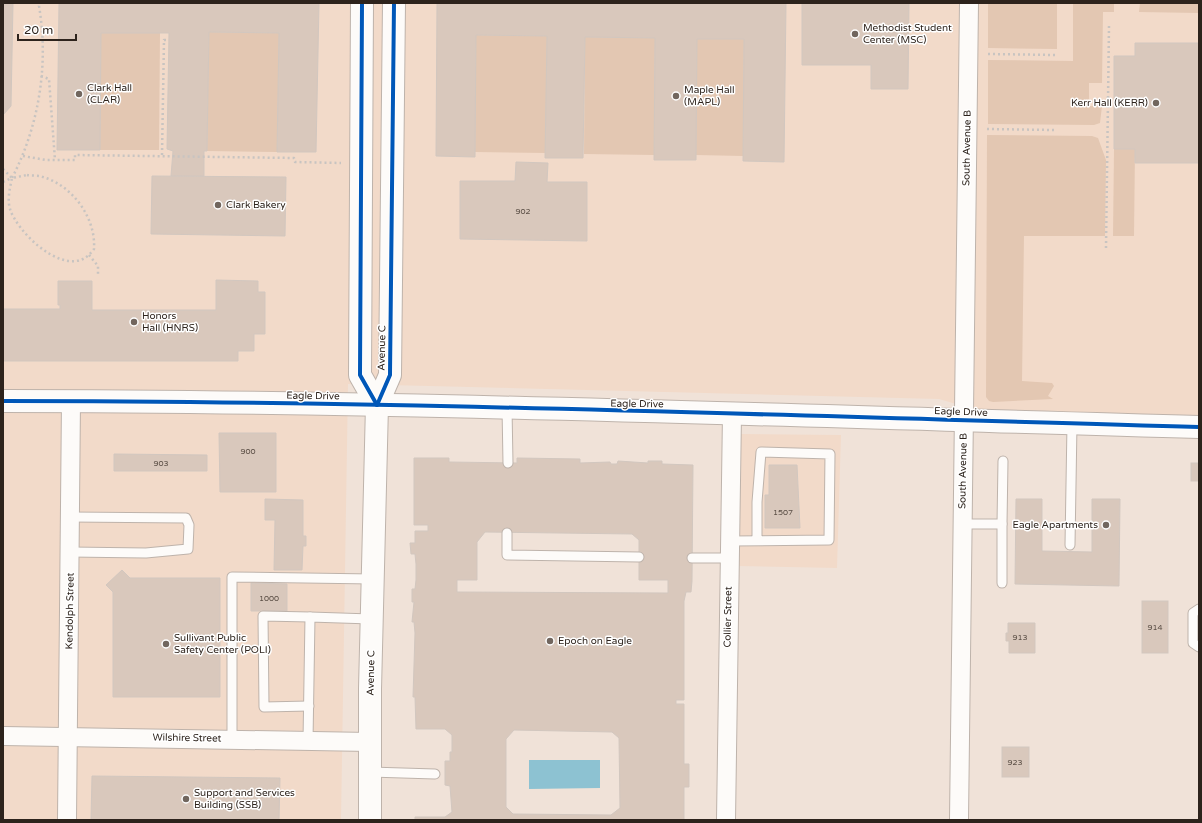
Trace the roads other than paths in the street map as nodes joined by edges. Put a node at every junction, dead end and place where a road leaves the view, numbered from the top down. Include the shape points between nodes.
1 (362, 3) edge
2 (394, 3) edge
3 (969, 3) edge
4 (72, 401) junction
5 (3, 402) edge
6 (377, 405) junction
7 (507, 408) junction
8 (732, 414) junction
9 (964, 420) junction
10 (1072, 424) junction
11 (1199, 427) edge
12 (1003, 461) dead end
13 (508, 463) dead end
14 (70, 517) junction
15 (962, 524) junction
16 (1002, 524) junction
17 (507, 533) dead end
18 (757, 541) junction
19 (1070, 545) dead end
20 (729, 550) junction
21 (70, 552) junction
22 (639, 557) dead end
23 (692, 558) dead end
24 (374, 579) junction
25 (1002, 582) dead end
26 (1199, 609) edge
27 (310, 617) junction
28 (373, 619) junction
29 (1199, 647) edge
30 (308, 706) junction
31 (3, 736) edge
32 (69, 736) junction
33 (232, 739) junction
34 (308, 741) junction
35 (370, 742) junction
36 (370, 772) junction
37 (435, 774) dead end
38 (67, 820) edge
39 (370, 820) edge
40 (726, 820) edge
41 (959, 820) edge

1 - 6 street via 360,375
2 - 6 street, Avenue C via 390,375
3 - 9 street, South Avenue B
4 - 5 street, Eagle Drive
4 - 6 street, Eagle Drive
4 - 14 street, Kendolph Street
6 - 7 street, Eagle Drive
6 - 24 street, Avenue C
7 - 8 street, Eagle Drive
7 - 13 lane
8 - 9 street, Eagle Drive
8 - 20 street, Collier Street
9 - 10 street, Eagle Drive
9 - 15 street, South Avenue B
10 - 11 street, Eagle Drive
10 - 19 lane
12 - 16 lane
14 - 21 street, Kendolph Street
14 - 21 lane via 186,518 190,525 188,549 146,553
15 - 16 lane
15 - 41 street, South Avenue B
16 - 25 lane
17 - 22 lane via 507,555
18 - 18 lane via 829,540 830,454 761,452
18 - 20 lane
20 - 23 lane
20 - 40 street, Collier Street
21 - 32 street, Kendolph Street
24 - 28 street, Avenue C
24 - 33 lane via 232,577
26 - 29 lane via 1193,613 1193,643
27 - 28 lane
27 - 30 lane
27 - 30 lane via 263,616 264,707
28 - 35 street, Avenue C
30 - 34 lane
31 - 32 street, Wilshire Street
32 - 33 street, Wilshire Street
32 - 38 street, Kendolph Street
33 - 34 street, Wilshire Street
34 - 35 street, Wilshire Street
35 - 36 street, Avenue C
36 - 37 lane
36 - 39 street, Avenue C

